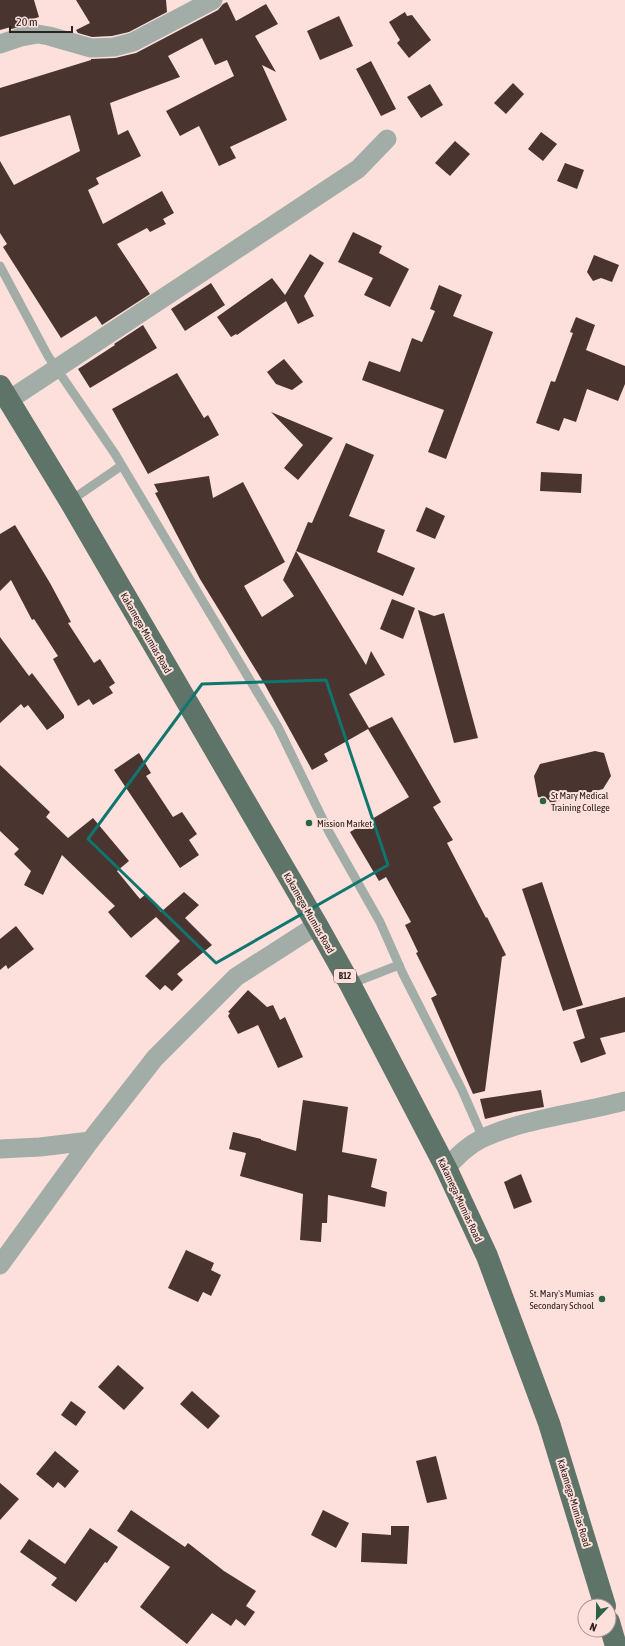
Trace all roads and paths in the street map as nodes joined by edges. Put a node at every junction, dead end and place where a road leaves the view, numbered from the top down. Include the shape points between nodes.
1 (213, 0) edge
2 (0, 44) edge
3 (387, 139) dead end
4 (0, 266) edge
5 (57, 368) junction
6 (4, 393) edge
7 (121, 466) junction
8 (70, 501) junction
9 (317, 925) junction
10 (399, 965) junction
11 (350, 984) junction
12 (625, 1101) edge
13 (483, 1138) junction
14 (90, 1141) junction
15 (0, 1149) edge
16 (446, 1168) junction
17 (0, 1265) edge
18 (602, 1598) edge

1 - 2 street via 133,42 114,47 91,48 38,34 21,36
3 - 5 street via 358,169
4 - 5 lane via 48,356
5 - 6 street
5 - 7 lane
6 - 8 highway, Kakamega-Mumias Road / B12
7 - 8 lane
7 - 10 lane via 278,727 328,832 380,922
8 - 9 highway, Kakamega-Mumias Road / B12
9 - 11 highway, Kakamega-Mumias Road / B12
9 - 14 street via 236,977 155,1058
10 - 11 lane
10 - 13 lane via 462,1090
11 - 16 highway, Kakamega-Mumias Road / B12
12 - 13 street via 543,1118
13 - 16 street via 461,1152
14 - 15 street
14 - 17 street
16 - 18 highway, Kakamega-Mumias Road / B12 via 487,1256 549,1423

